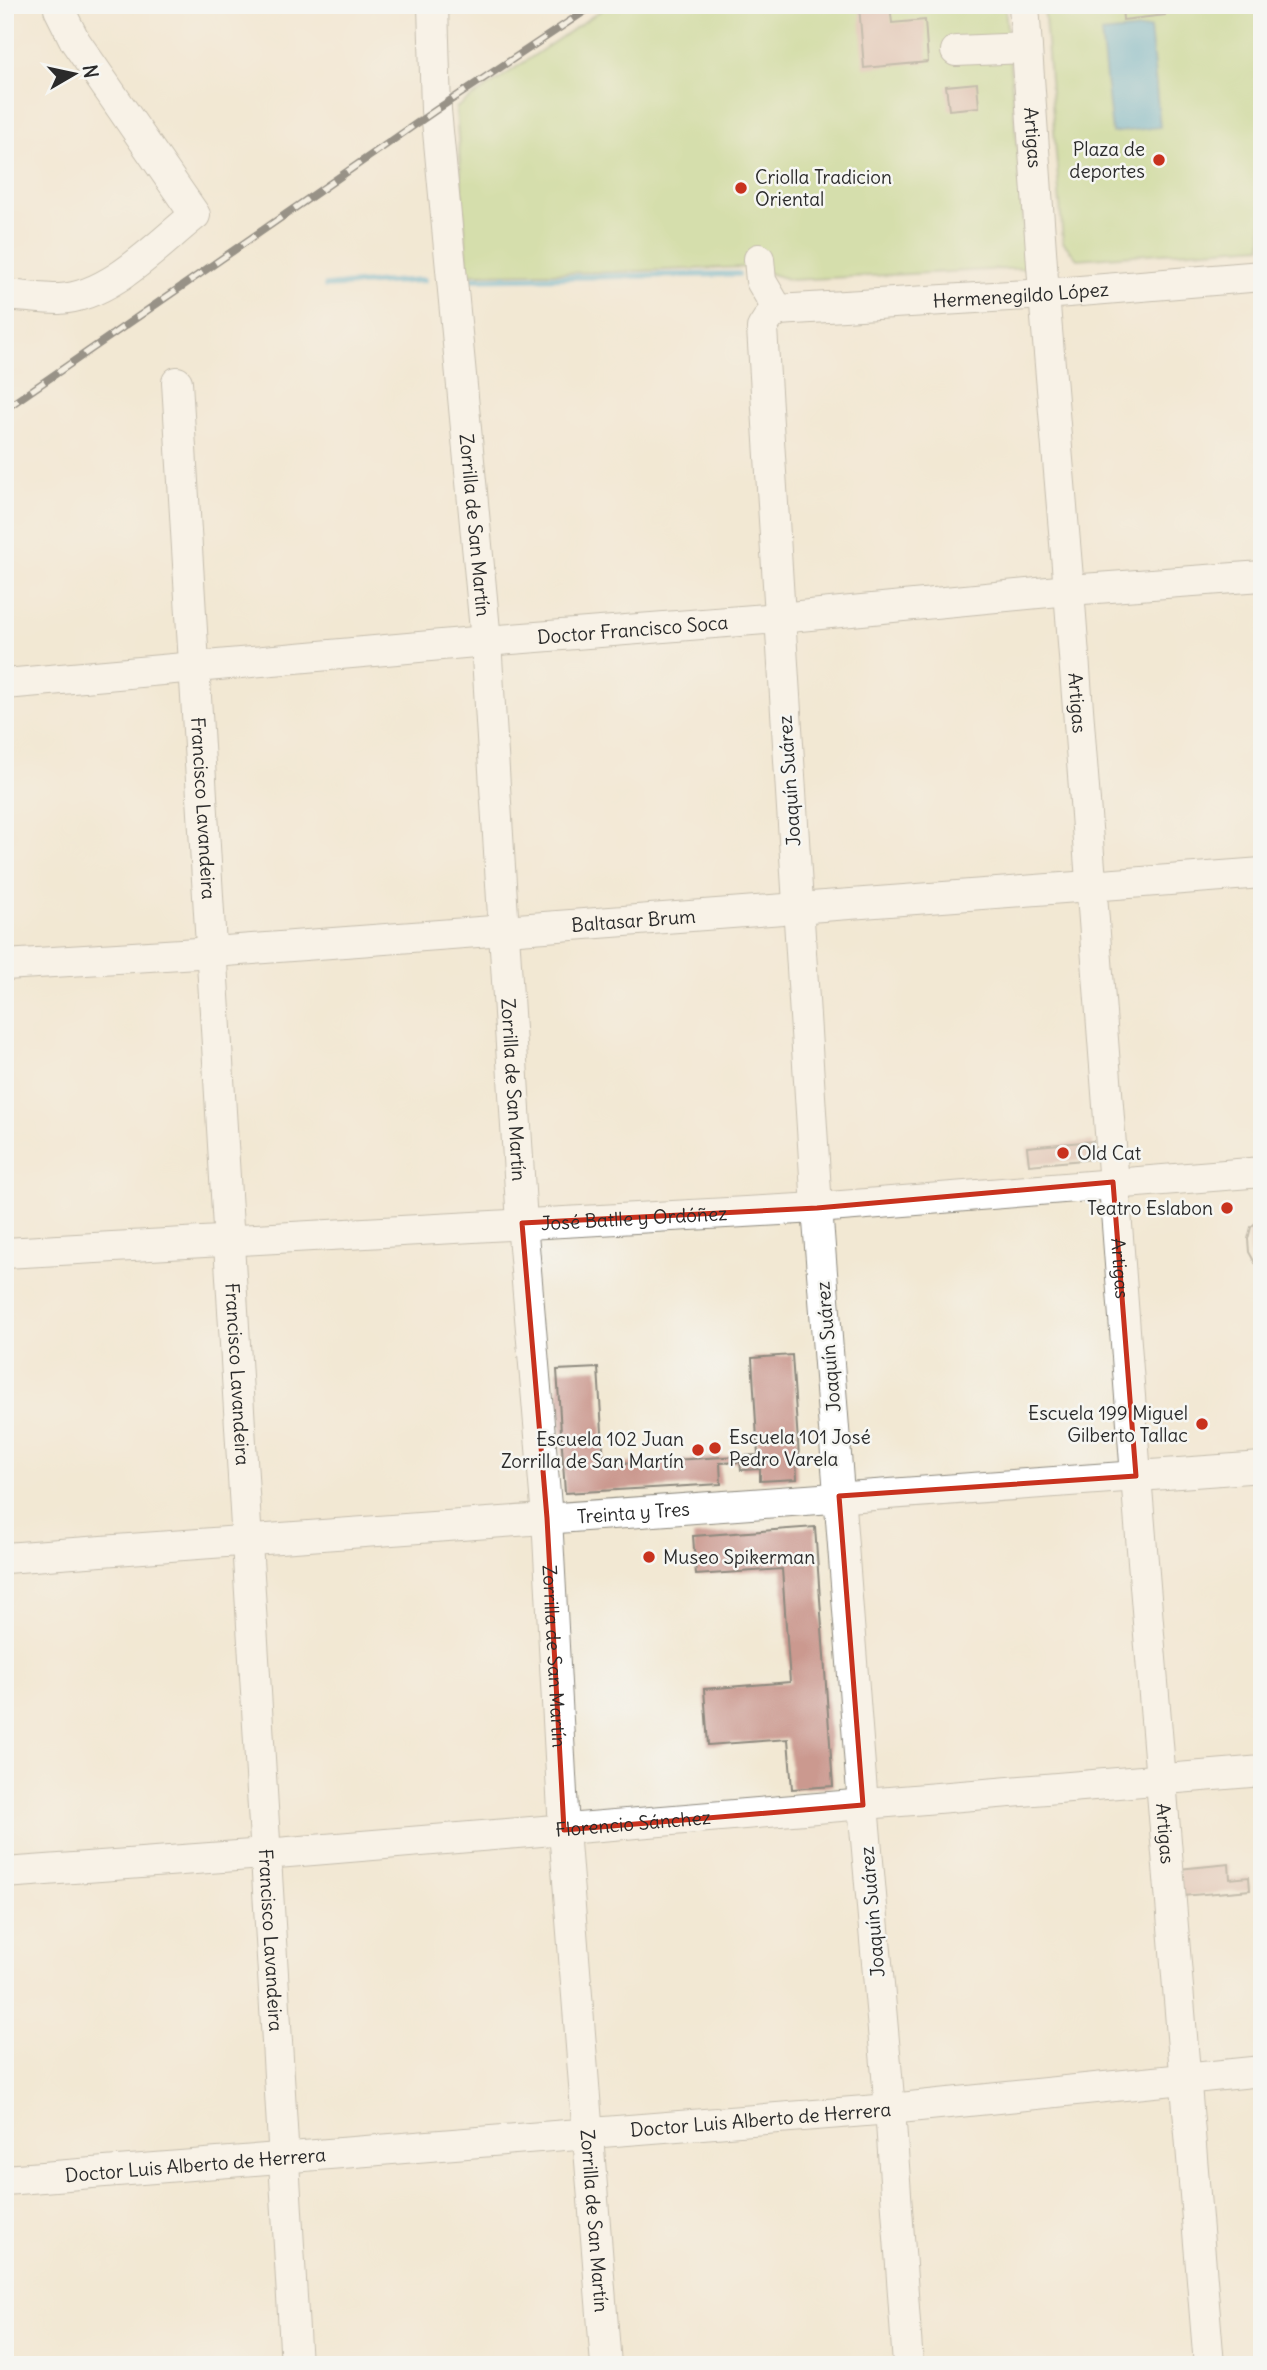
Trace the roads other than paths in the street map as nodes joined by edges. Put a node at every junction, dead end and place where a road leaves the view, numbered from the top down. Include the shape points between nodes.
1 (59, 5) edge
2 (433, 5) edge
3 (1024, 5) edge
4 (1027, 48) junction
5 (956, 51) dead end
6 (758, 259) dead end
7 (1262, 276) edge
8 (1044, 294) junction
9 (5, 295) edge
10 (770, 319) junction
11 (177, 382) dead end
12 (1262, 576) edge
13 (1069, 590) junction
14 (779, 618) junction
15 (486, 641) junction
16 (195, 667) junction
17 (5, 684) edge
18 (1262, 873) edge
19 (1091, 887) junction
20 (796, 908) junction
21 (504, 930) junction
22 (213, 952) junction
23 (5, 965) edge
24 (1262, 1171) edge
25 (1113, 1182) junction
26 (817, 1208) junction
27 (522, 1223) junction
28 (231, 1240) junction
29 (5, 1253) edge
30 (1262, 1467) edge
31 (1136, 1476) junction
32 (839, 1496) junction
33 (547, 1518) junction
34 (247, 1542) junction
35 (5, 1558) edge
36 (1262, 1771) edge
37 (1160, 1780) junction
38 (863, 1805) junction
39 (564, 1830) junction
40 (265, 1854) junction
41 (5, 1873) edge
42 (1262, 2071) edge
43 (1187, 2078) junction
44 (890, 2109) junction
45 (590, 2133) junction
46 (284, 2157) junction
47 (5, 2180) edge
48 (296, 2365) edge
49 (606, 2365) edge
50 (908, 2365) edge
51 (1209, 2365) edge

1 - 9 street via 75,41 195,215 96,291 61,299
2 - 15 street, Zorrilla de San Martín via 436,110
3 - 4 street, Artigas
4 - 5 street
4 - 8 street, Artigas
6 - 10 street
7 - 8 street, Hermenegildo López
8 - 10 street, Hermenegildo López
8 - 13 street, Artigas
10 - 14 street, Joaquín Suárez
11 - 16 street, Francisco Lavandeira
12 - 13 street, Doctor Francisco Soca
13 - 14 street, Doctor Francisco Soca
13 - 19 street, Artigas
14 - 15 street, Doctor Francisco Soca
14 - 20 street, Joaquín Suárez
15 - 16 street, Doctor Francisco Soca
15 - 21 street, Zorrilla de San Martín
16 - 17 street, Doctor Francisco Soca
16 - 22 street, Francisco Lavandeira
18 - 19 street, Baltasar Brum
19 - 20 street, Baltasar Brum
19 - 25 street, Artigas
20 - 21 street, Baltasar Brum
20 - 26 street, Joaquín Suárez
21 - 22 street, Baltasar Brum
21 - 27 street, Zorrilla de San Martín
22 - 23 street, Baltasar Brum
22 - 28 street, Francisco Lavandeira
24 - 25 street, José Batlle y Ordóñez
25 - 26 street, José Batlle y Ordóñez
25 - 31 street, Artigas
26 - 27 street, José Batlle y Ordóñez
26 - 32 street, Joaquín Suárez
27 - 28 street, José Batlle y Ordóñez
27 - 33 street, Zorrilla de San Martín
28 - 29 street, José Batlle y Ordóñez
28 - 34 street, Francisco Lavandeira
30 - 31 street, Treinta y Tres
31 - 32 street, Treinta y Tres
31 - 37 street, Artigas
32 - 33 street, Treinta y Tres
32 - 38 street, Joaquín Suárez
33 - 34 street, Treinta y Tres
33 - 39 street, Zorrilla de San Martín
34 - 35 street, Treinta y Tres
34 - 40 street, Francisco Lavandeira
36 - 37 street, Florencio Sánchez
37 - 38 street, Florencio Sánchez
37 - 43 street, Artigas
38 - 39 street, Florencio Sánchez
38 - 44 street, Joaquín Suárez
39 - 40 street, Florencio Sánchez
39 - 45 street, Zorrilla de San Martín
40 - 41 street, Florencio Sánchez
40 - 46 street, Francisco Lavandeira
42 - 43 street, Doctor Luis Alberto de Herrera
43 - 44 street, Doctor Luis Alberto de Herrera
43 - 51 street, Artigas
44 - 45 street, Doctor Luis Alberto de Herrera
44 - 50 street, Joaquín Suárez
45 - 46 street, Doctor Luis Alberto de Herrera
45 - 49 street, Zorrilla de San Martín
46 - 47 street, Doctor Luis Alberto de Herrera
46 - 48 street, Francisco Lavandeira

